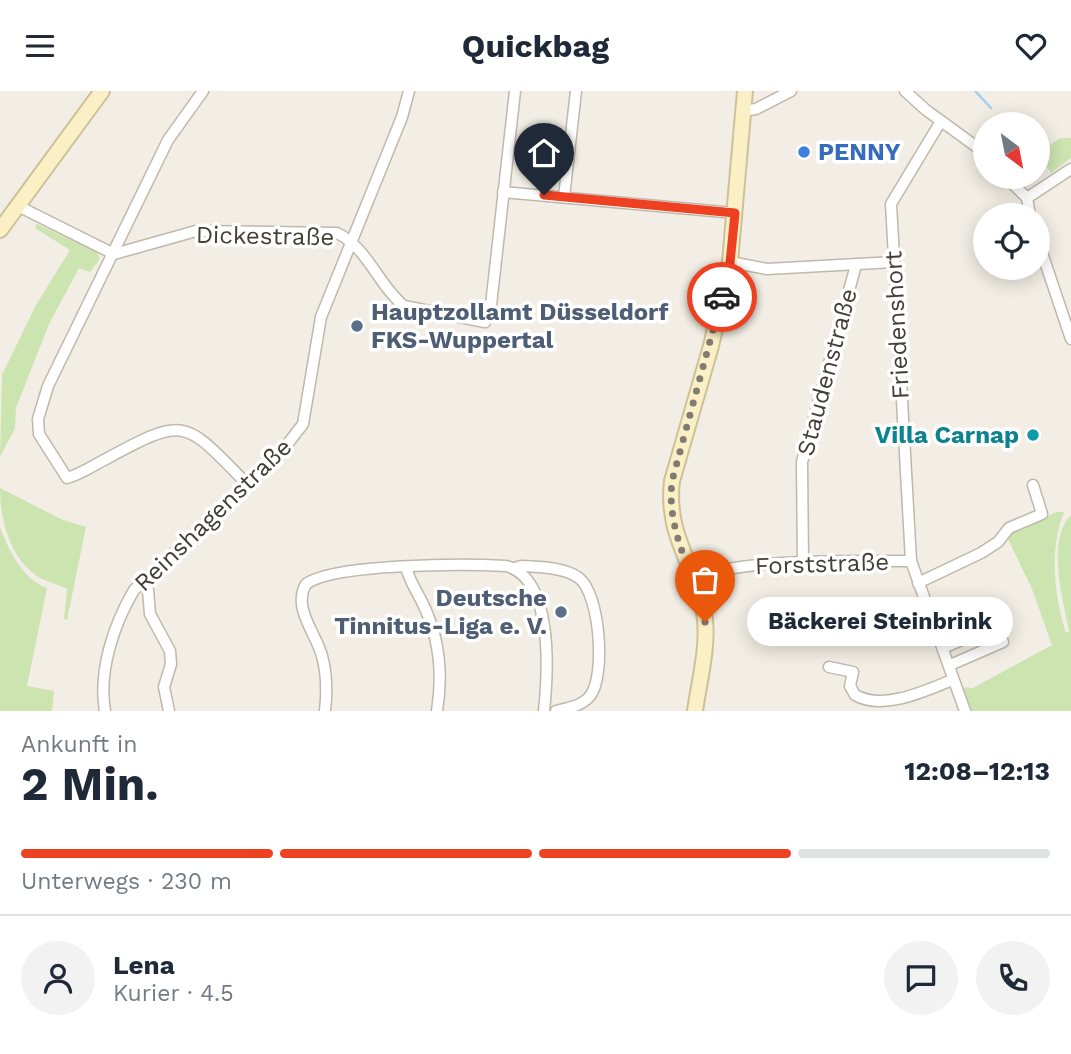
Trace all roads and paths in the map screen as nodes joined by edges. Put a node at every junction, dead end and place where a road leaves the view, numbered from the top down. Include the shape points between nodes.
1 (102, 91) edge
2 (203, 91) edge
3 (409, 91) edge
4 (515, 91) edge
5 (576, 91) edge
6 (745, 91) edge
7 (791, 91) edge
8 (905, 91) edge
9 (743, 111) junction
10 (941, 121) junction
11 (973, 144) edge
12 (1071, 169) edge
13 (1018, 189) edge
14 (503, 192) junction
15 (564, 197) junction
16 (1027, 198) junction
17 (1028, 203) edge
18 (18, 206) junction
19 (735, 213) junction
20 (0, 230) edge
21 (352, 240) junction
22 (114, 254) junction
23 (894, 262) junction
24 (730, 263) junction
25 (856, 265) junction
26 (1050, 277) edge
27 (1071, 339) edge
28 (247, 484) junction
29 (1033, 485) dead end
30 (911, 561) junction
31 (803, 564) junction
32 (406, 567) junction
33 (515, 568) junction
34 (693, 578) junction
35 (143, 581) junction
36 (918, 583) junction
37 (943, 648) junction
38 (950, 665) junction
39 (829, 667) dead end
40 (952, 680) junction
41 (105, 711) edge
42 (169, 711) edge
43 (325, 711) edge
44 (437, 711) edge
45 (544, 711) edge
46 (556, 711) edge
47 (695, 711) edge
48 (965, 711) edge

1 - 18 street
2 - 22 street via 168,140
3 - 21 street, Reinshagenstraße
4 - 14 street
5 - 15 street
6 - 9 street
7 - 9 street
8 - 10 street
9 - 19 street
10 - 11 street
10 - 23 street, Friedenshort via 891,204
12 - 16 street
13 - 16 street
14 - 15 street
14 - 21 street, Dickestraße via 488,318 479,323 404,306
15 - 19 street
16 - 17 street
18 - 20 street
18 - 22 street
19 - 24 street
21 - 22 street, Dickestraße via 337,233 197,231
21 - 28 street, Reinshagenstraße via 321,317 303,424
22 - 28 street via 48,386 38,419 39,434 63,477 71,478 170,428 199,438
23 - 25 street
23 - 30 street, Friedenshort
24 - 25 street via 767,269
24 - 34 street via 671,491 670,515
25 - 31 street, Staudenstraße via 802,462
26 - 27 street
28 - 35 street, Reinshagenstraße
29 - 36 street via 1042,514 1009,528 981,553
30 - 31 street, Forststraße
30 - 36 street, Friedenshort
31 - 34 street, Forststraße via 720,569
32 - 33 street
32 - 43 street via 321,577 302,591 304,615 322,657
32 - 44 street via 435,638 440,662
33 - 45 street via 535,591 544,629 548,654
33 - 46 street via 538,567 576,575 592,593 598,646 592,694 583,703
34 - 47 street via 705,622
35 - 41 street, Reinshagenstraße via 121,611 105,680
35 - 42 street via 150,614 170,651 172,664 164,687
36 - 37 street, Friedenshort
37 - 38 street, Friedenshort
37 - 38 street via 994,626 1003,642
38 - 40 street, Friedenshort
39 - 40 street via 853,672 850,685 855,695 880,703 894,703
40 - 48 street, Friedenshort

